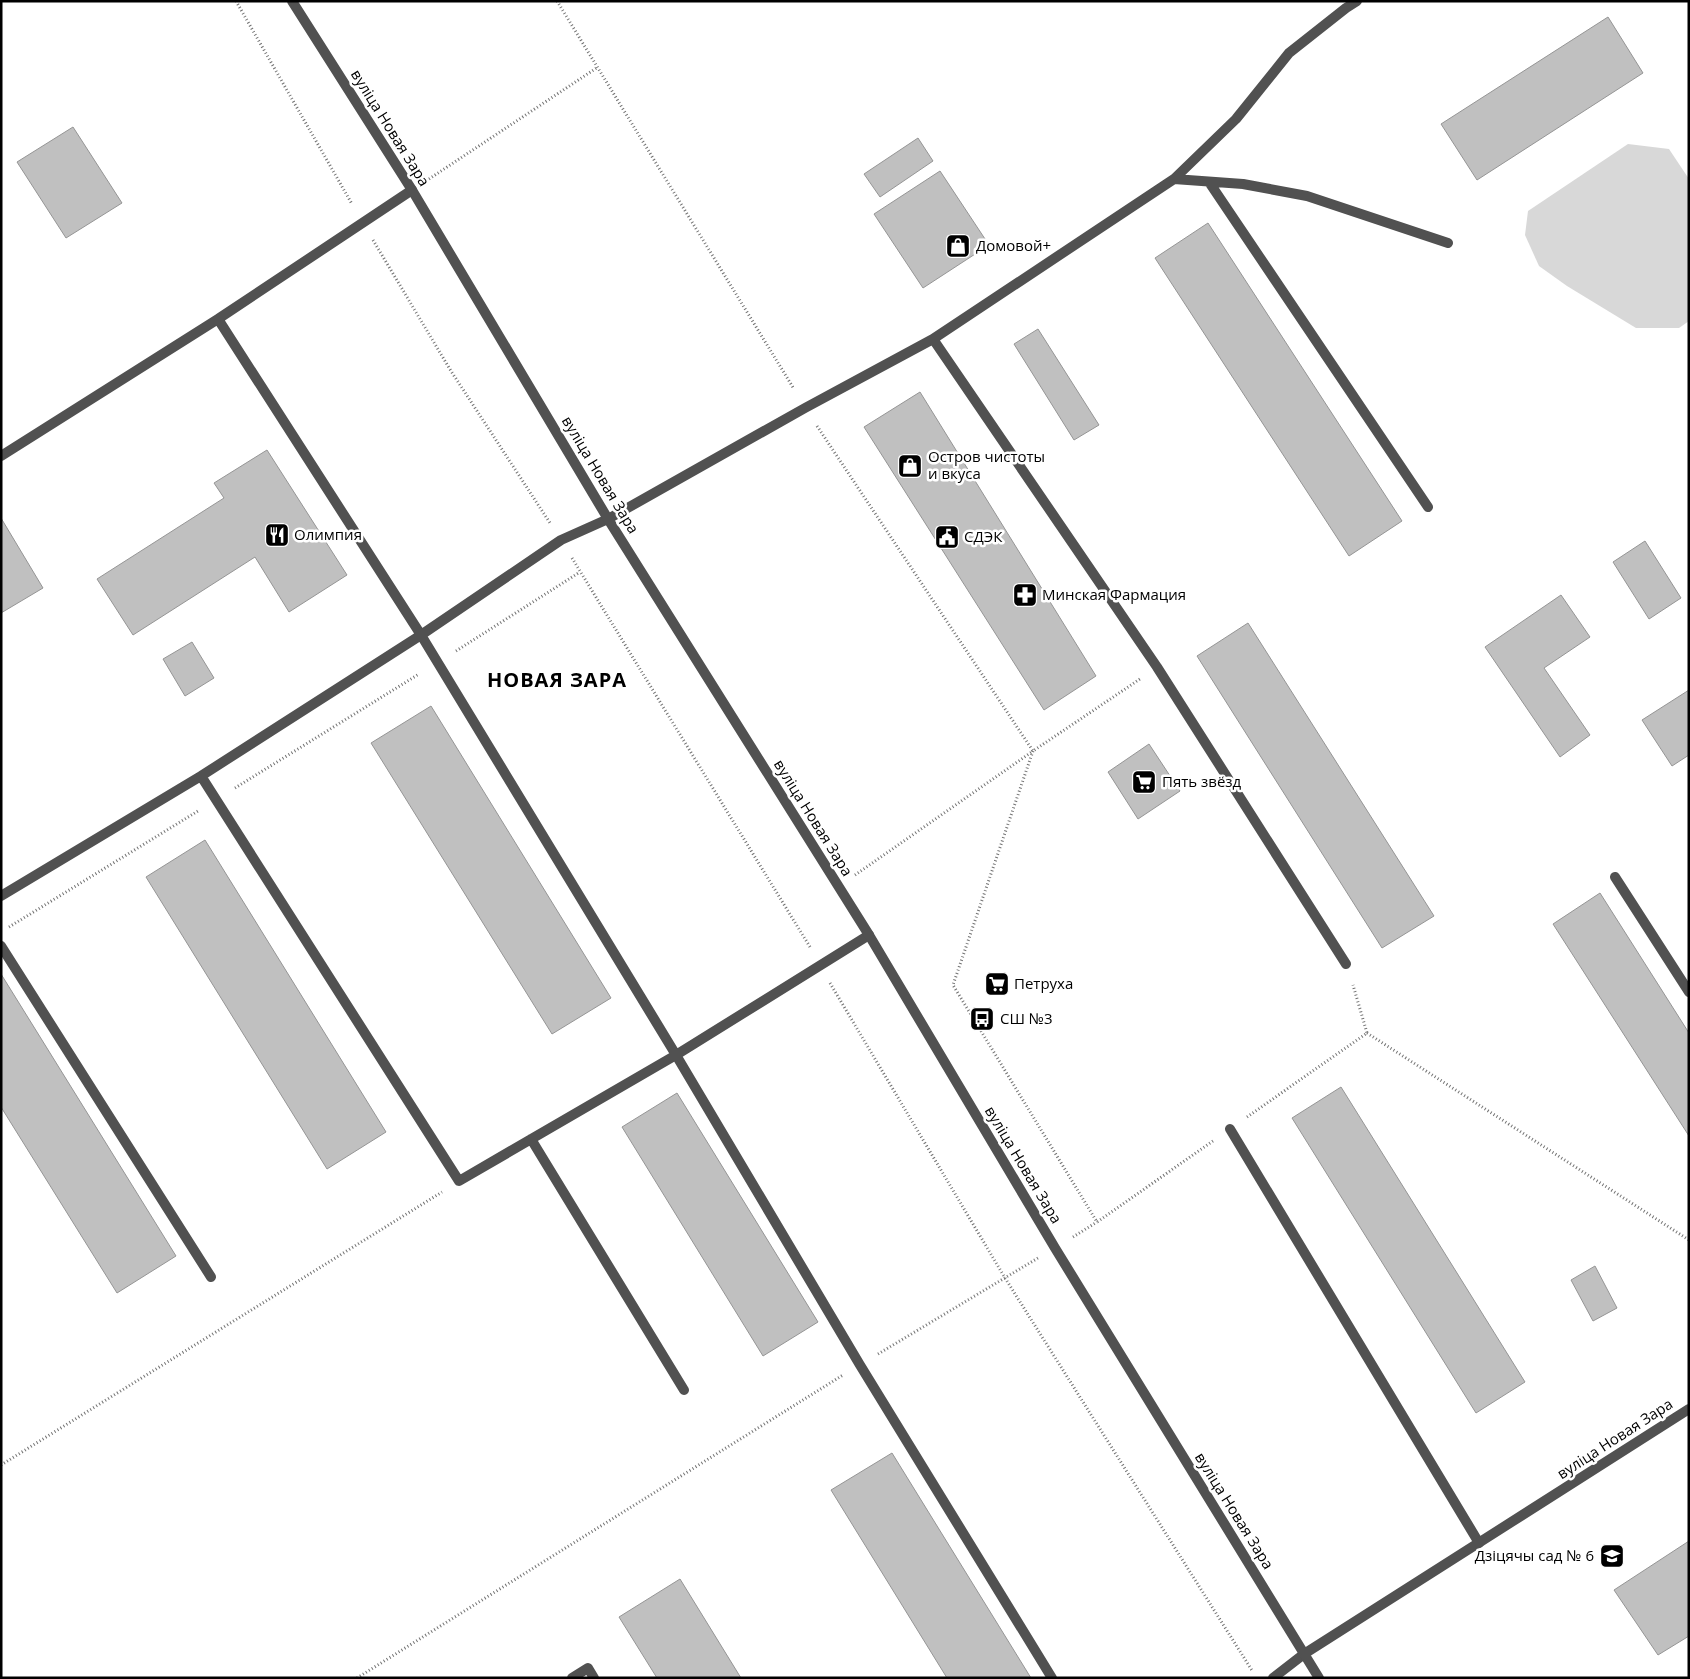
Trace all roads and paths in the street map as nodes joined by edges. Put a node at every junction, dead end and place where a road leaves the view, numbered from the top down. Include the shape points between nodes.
1 (236, 1) edge
2 (292, 1) edge
3 (558, 1) edge
4 (1357, 1) edge
5 (598, 67) junction
6 (1174, 179) junction
7 (1209, 182) junction
8 (412, 190) junction
9 (363, 224) junction
10 (1448, 243) dead end
11 (218, 319) junction
12 (933, 339) junction
13 (805, 408) junction
14 (1, 456) edge
15 (1428, 508) dead end
16 (608, 519) junction
17 (561, 540) junction
18 (580, 572) junction
19 (421, 635) junction
20 (436, 664) junction
21 (1157, 667) junction
22 (1033, 751) junction
23 (201, 776) junction
24 (216, 799) junction
25 (1615, 877) dead end
26 (838, 887) junction
27 (1, 896) edge
28 (1, 932) edge
29 (868, 935) junction
30 (1, 946) edge
31 (1346, 964) joint
32 (821, 966) junction
33 (1689, 992) edge
34 (1367, 1033) junction
35 (676, 1055) junction
36 (1230, 1129) junction
37 (531, 1139) junction
38 (459, 1181) junction
39 (1097, 1222) junction
40 (1689, 1240) edge
41 (1055, 1248) junction
42 (211, 1277) dead end
43 (1005, 1278) junction
44 (860, 1365) junction
45 (684, 1390) dead end
46 (1689, 1409) edge
47 (1, 1465) edge
48 (1479, 1543) junction
49 (1304, 1654) junction
50 (357, 1678) edge
51 (572, 1678) edge
52 (594, 1678) edge
53 (1052, 1678) edge
54 (1256, 1678) edge
55 (1274, 1678) edge
56 (1319, 1678) edge

1 - 9 path
2 - 8 street, вуліца Новая Зара
3 - 5 path
4 - 6 street via 1289,53 1236,119
5 - 8 path
5 - 13 path
6 - 7 street
6 - 12 street
7 - 10 street via 1244,184 1307,196
7 - 15 street
8 - 9 street
8 - 16 street, вуліца Новая Зара
9 - 11 street
9 - 17 path via 451,371
11 - 14 street
11 - 19 street
12 - 13 street
12 - 21 street
13 - 16 street
13 - 22 path
16 - 17 street
16 - 26 street, вуліца Новая Зара
17 - 18 path
17 - 19 street
18 - 20 path
18 - 32 path
19 - 20 street
19 - 23 street
20 - 24 path
20 - 35 street
21 - 22 path
21 - 31 street
22 - 26 path
22 - 39 path via 953,985
23 - 24 street
23 - 27 street
24 - 28 path
24 - 38 street
25 - 33 street
26 - 29 street, вуліца Новая Зара
29 - 32 street
29 - 41 street, вуліца Новая Зара
30 - 42 street
31 - 34 path
32 - 35 street
32 - 43 path
34 - 36 path
34 - 40 path
35 - 37 street
35 - 44 street
36 - 39 path
36 - 48 street
37 - 38 street
37 - 45 street
38 - 47 path
39 - 41 path
41 - 43 path
41 - 49 street, вуліца Новая Зара
43 - 44 path
43 - 54 path
44 - 50 path
44 - 53 street
46 - 48 street, вуліца Новая Зара
48 - 49 street, вуліца Новая Зара
49 - 55 street
49 - 56 street, вуліца Новая Зара
51 - 52 street via 588,1668

